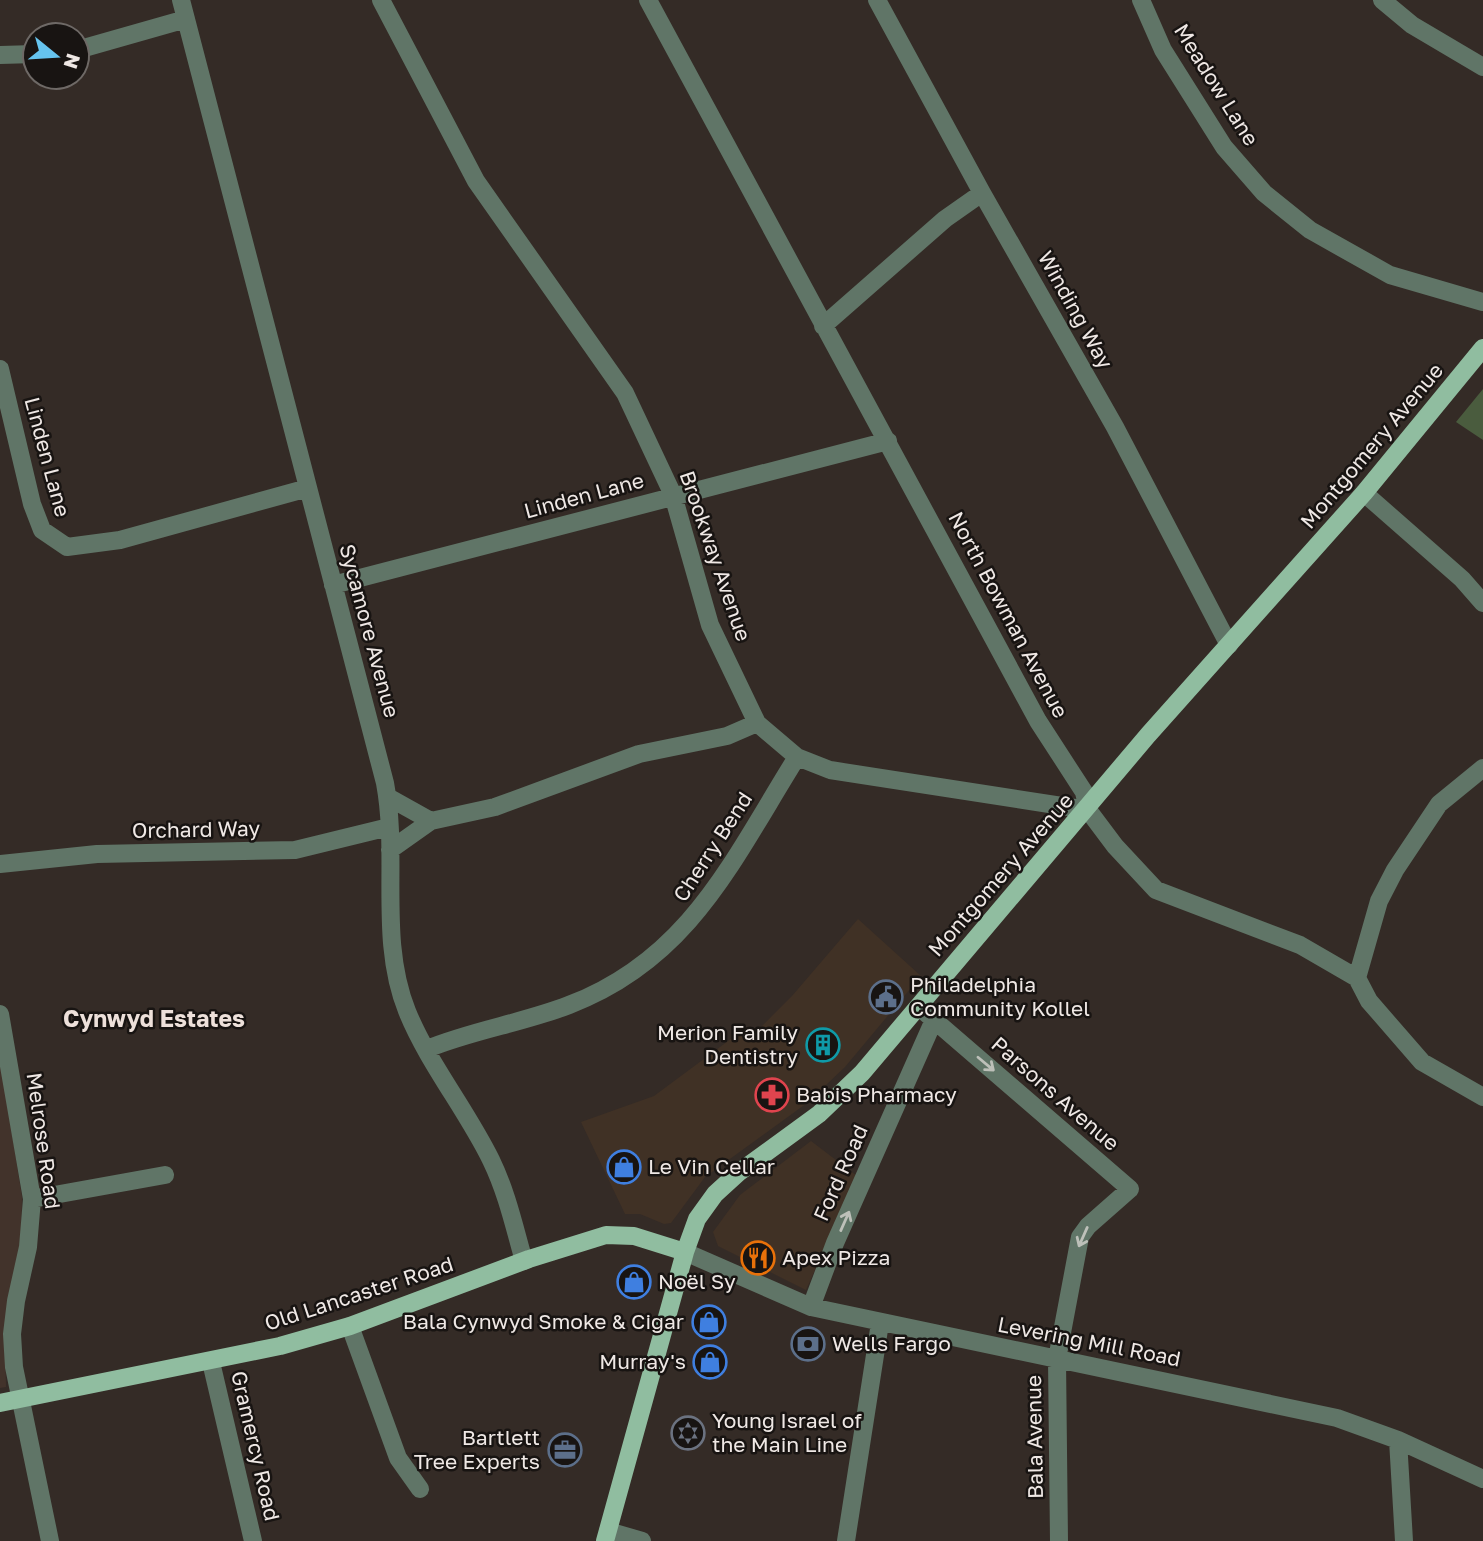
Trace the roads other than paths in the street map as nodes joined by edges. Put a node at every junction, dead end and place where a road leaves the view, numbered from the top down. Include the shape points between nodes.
1 (181, 0) edge
2 (380, 0) edge
3 (648, 0) edge
4 (877, 0) edge
5 (1141, 0) edge
6 (1381, 0) edge
7 (186, 19) junction
8 (91, 47) edge
9 (21, 54) edge
10 (0, 55) edge
11 (1483, 67) edge
12 (982, 193) junction
13 (1483, 302) edge
14 (823, 326) junction
15 (1483, 348) edge
16 (0, 369) edge
17 (888, 441) junction
18 (308, 488) junction
19 (1364, 493) junction
20 (673, 496) junction
21 (333, 585) junction
22 (1483, 603) edge
23 (1229, 645) junction
24 (757, 723) junction
25 (797, 757) junction
26 (1483, 768) edge
27 (388, 797) junction
28 (1088, 810) junction
29 (431, 821) junction
30 (389, 827) junction
31 (390, 850) junction
32 (0, 864) edge
33 (1357, 978) junction
34 (919, 1007) junction
35 (0, 1014) edge
36 (934, 1020) junction
37 (428, 1049) junction
38 (1483, 1097) edge
39 (166, 1175) dead end
40 (1130, 1189) joint
41 (32, 1199) junction
42 (685, 1252) junction
43 (524, 1261) junction
44 (811, 1307) junction
45 (880, 1323) junction
46 (350, 1326) junction
47 (1057, 1359) junction
48 (211, 1362) junction
49 (21, 1400) junction
50 (0, 1403) edge
51 (1398, 1440) junction
52 (1483, 1479) edge
53 (420, 1489) dead end
54 (607, 1536) edge
55 (50, 1541) edge
56 (253, 1541) edge
57 (642, 1541) edge
58 (846, 1541) edge
59 (1059, 1541) edge
60 (1404, 1541) edge

1 - 7 street, Sycamore Avenue
2 - 20 street, Brookway Avenue via 476,181 625,393
3 - 14 street, North Bowman Avenue
4 - 12 street, Winding Way
5 - 13 street, Meadow Lane via 1163,50 1224,147 1265,194 1310,230 1390,275
6 - 11 street via 1412,25
7 - 8 street
7 - 18 street, Sycamore Avenue
9 - 10 street
12 - 14 street via 945,219
12 - 23 street, Winding Way via 1115,428
14 - 17 street, North Bowman Avenue
15 - 19 main road, Montgomery Avenue
16 - 18 street, Linden Lane via 32,505 42,530 67,547 120,540
17 - 20 street, Linden Lane
17 - 28 street, North Bowman Avenue via 1033,712 1084,792
18 - 21 street, Sycamore Avenue
19 - 22 street
19 - 23 main road, Montgomery Avenue
20 - 21 street, Linden Lane
20 - 24 street, Brookway Avenue via 710,625
21 - 27 street, Sycamore Avenue
23 - 28 main road, Montgomery Avenue
24 - 25 street, Brookway Avenue
24 - 29 street via 727,736 639,754 495,807
25 - 28 street, Brookway Avenue via 866,778
25 - 37 street, Cherry Bend via 714,893 683,930 639,970 567,1006
26 - 33 street via 1439,804 1395,870 1379,901
27 - 29 street
27 - 30 street, Sycamore Avenue
28 - 33 street, North Bowman Avenue via 1156,890 1300,945
28 - 34 main road, Montgomery Avenue
29 - 31 street
30 - 31 street, Sycamore Avenue
30 - 32 street, Orchard Way via 295,850 96,854
31 - 37 street, Sycamore Avenue via 395,959 408,1012
33 - 38 street, North Bowman Avenue via 1369,1001 1422,1062
34 - 36 street, Parsons Avenue
34 - 42 main road, Montgomery Avenue via 836,1100 715,1194 698,1219
35 - 41 street, Melrose Road
36 -> 40 street, Parsons Avenue
44 -> 36 street, Ford Road
37 - 43 street, Sycamore Avenue via 506,1193
39 - 41 street
40 -> 47 street, Bala Avenue via 1080,1237
41 - 49 street, Melrose Road via 12,1334
42 - 43 main road, Old Lancaster Road via 615,1234
42 - 44 street, Levering Mill Road
42 - 54 main road, Montgomery Avenue
43 - 46 main road, Old Lancaster Road
44 - 45 street, Levering Mill Road
45 - 47 street, Levering Mill Road
45 - 58 street
46 - 48 main road, Old Lancaster Road
46 - 53 street via 398,1458
47 - 51 street, Levering Mill Road via 1337,1418
47 - 59 street, Bala Avenue
48 - 49 main road, Old Lancaster Road
48 - 56 street, Gramercy Road
49 - 50 main road, Old Lancaster Road
49 - 55 street, Melrose Road
51 - 52 street, Levering Mill Road
51 - 60 street
54 - 57 street

